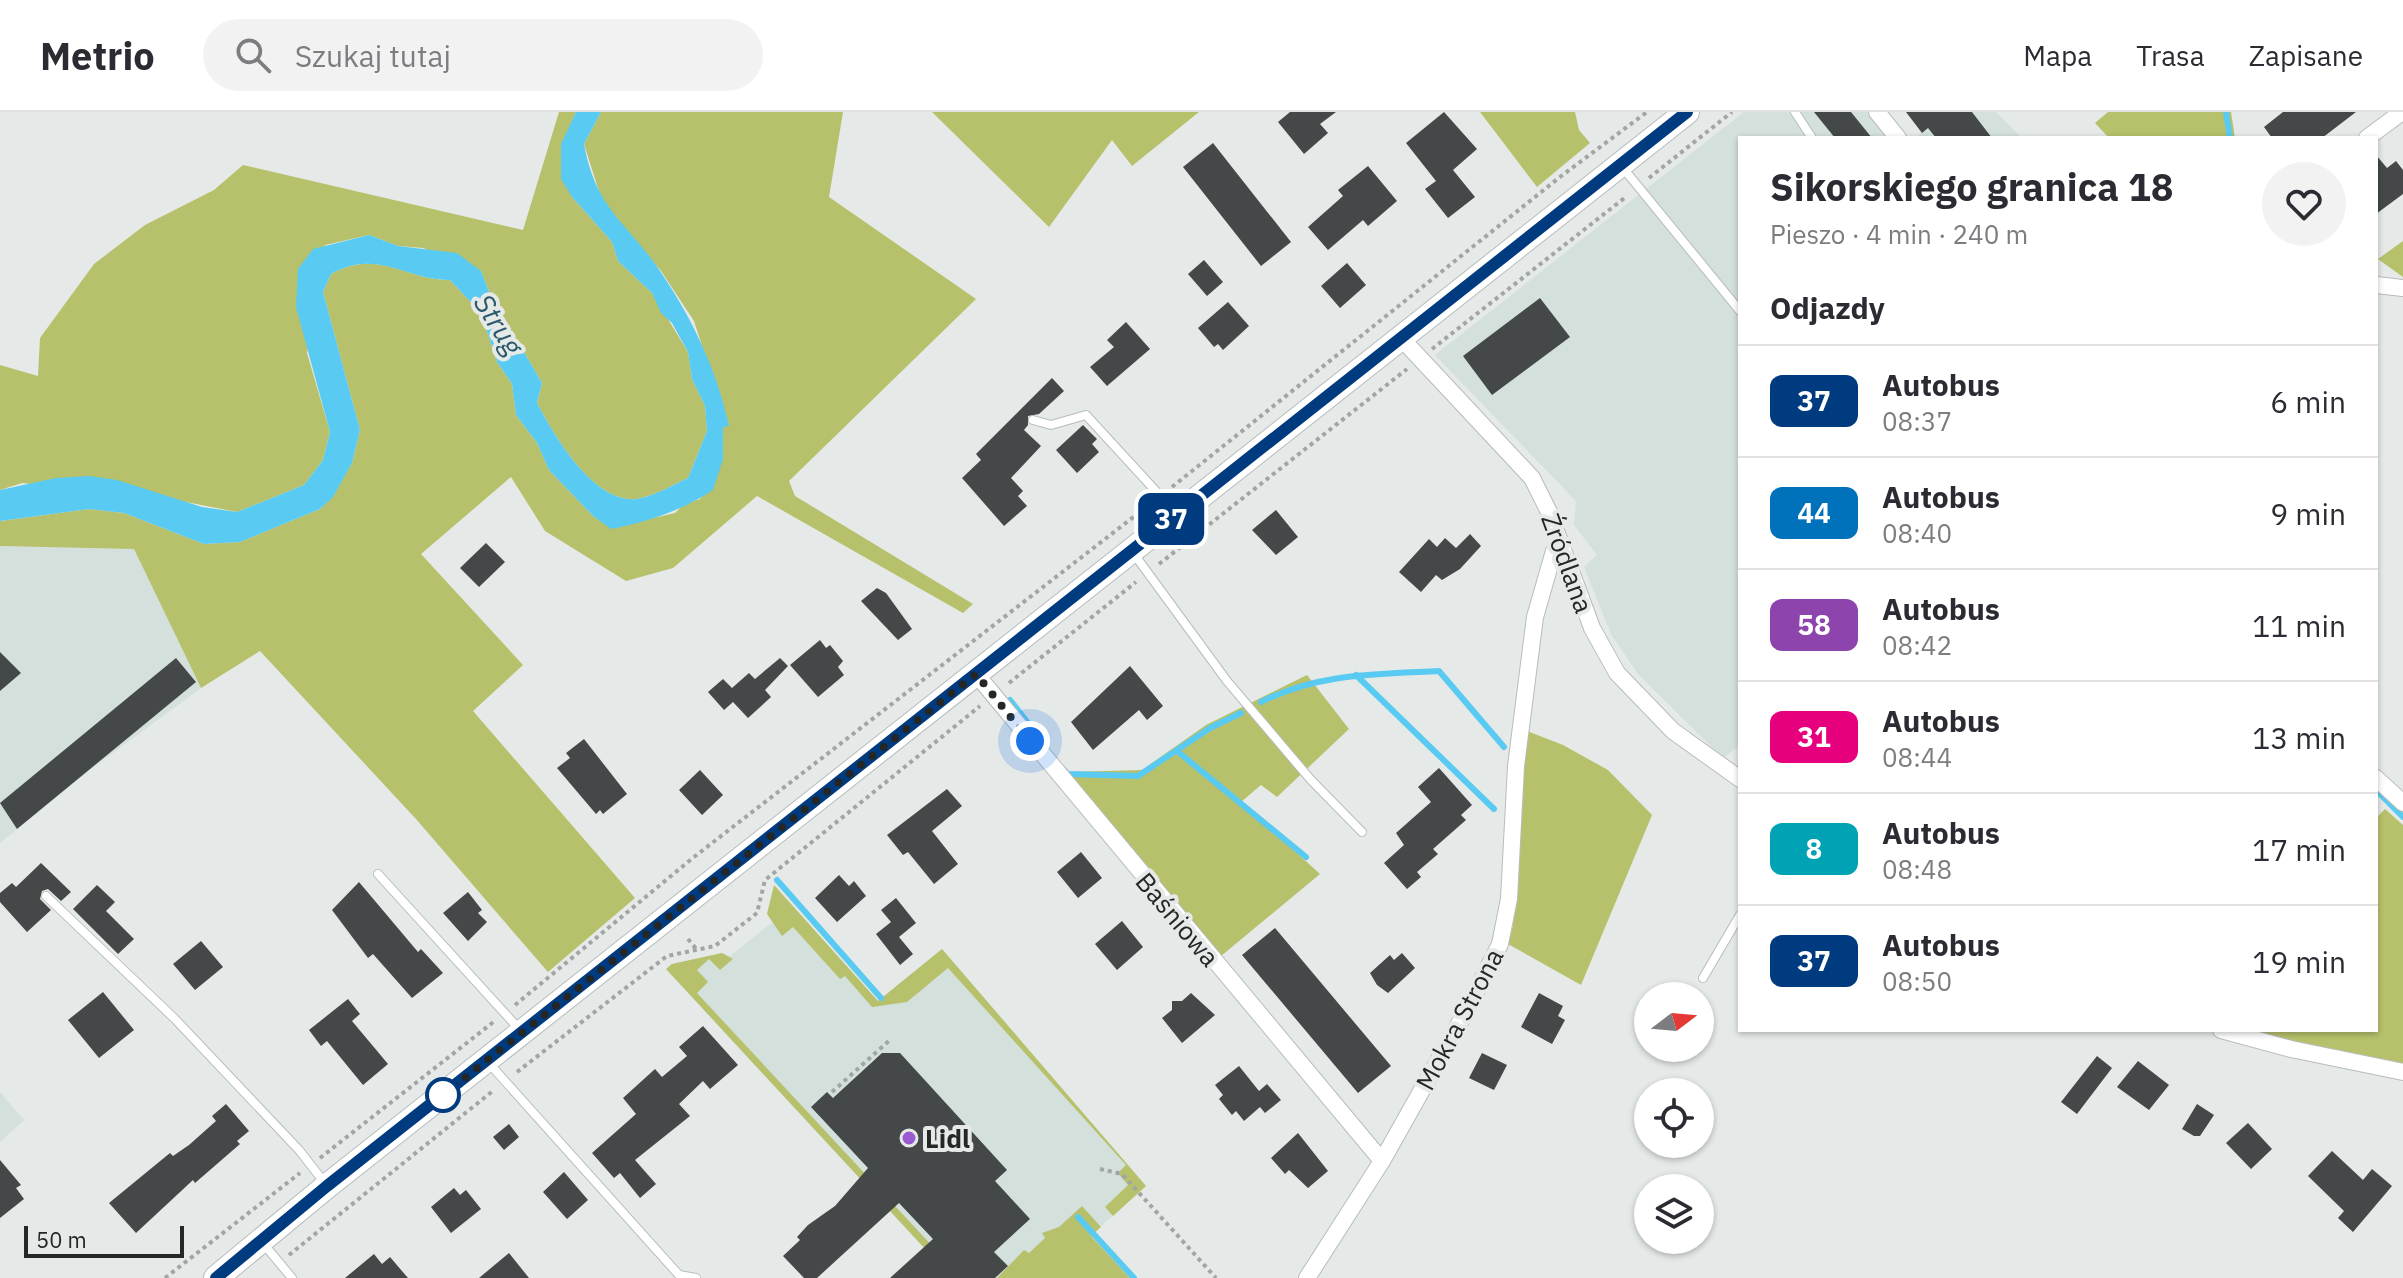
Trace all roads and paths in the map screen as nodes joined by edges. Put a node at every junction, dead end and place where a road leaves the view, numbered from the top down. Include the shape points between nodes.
1 (1647, 112) edge
2 (1687, 112) edge
3 (1732, 112) edge
4 (1795, 112) edge
5 (1877, 112) edge
6 (2402, 112) edge
7 (1811, 136) edge
8 (1896, 136) edge
9 (2370, 136) edge
10 (1620, 165) junction
11 (1638, 186) junction
12 (2378, 285) edge
13 (2403, 288) edge
14 (1738, 309) edge
15 (1401, 338) junction
16 (1421, 358) junction
17 (1033, 420) dead end
18 (1161, 496) junction
19 (1177, 514) junction
20 (1562, 546) junction
21 (1131, 551) junction
22 (1149, 572) junction
23 (976, 674) junction
24 (993, 696) junction
25 (1738, 778) edge
26 (2378, 780) edge
27 (2403, 803) edge
28 (1362, 832) dead end
29 (378, 874) dead end
30 (46, 896) dead end
31 (1738, 918) edge
32 (688, 939) dead end
33 (698, 951) junction
34 (1703, 978) dead end
35 (505, 1013) junction
36 (2228, 1032) edge
37 (522, 1033) junction
38 (891, 1039) dead end
39 (487, 1060) junction
40 (2403, 1072) edge
41 (505, 1081) junction
42 (832, 1092) dead end
43 (1382, 1161) junction
44 (311, 1165) junction
45 (1100, 1169) dead end
46 (327, 1186) junction
47 (262, 1242) junction
48 (279, 1263) junction
49 (165, 1278) edge
50 (216, 1278) edge
51 (292, 1278) edge
52 (696, 1278) edge
53 (1216, 1278) edge
54 (1307, 1278) edge

1 - 18 path
2 - 10 main road
3 - 11 path
4 - 7 lane
5 - 8 street
6 - 9 street
10 - 11 lane
10 - 15 main road
11 - 14 lane
11 - 16 path
12 - 13 street
15 - 16 street, Źródlana
15 - 19 main road
16 - 20 street, Źródlana via 1532,478
16 - 22 path
17 - 18 lane via 1051,425 1086,415
18 - 19 lane
18 - 35 path
19 - 21 main road
20 - 25 street, Źródlana via 1592,628 1617,673 1673,731
20 - 43 street, Mokra Strona via 1554,551 1535,617 1516,766 1506,924 1468,1008
21 - 22 lane
21 - 23 main road
22 - 24 path
22 - 28 lane via 1227,681
23 - 24 street, Baśniowa
23 - 37 main road
24 - 33 path via 765,880 757,913 715,946
24 - 43 street, Baśniowa
26 - 27 street
29 - 35 lane
30 - 44 lane via 175,1019
31 - 34 lane
32 - 33 path
33 - 41 path via 658,962
35 - 37 lane
35 - 44 path
36 - 40 street
37 - 39 main road
38 - 42 path
39 - 41 lane
39 - 46 main road
41 - 48 path
41 - 52 lane via 679,1275
43 - 54 street, Mokra Strona
44 - 46 lane
44 - 49 path
45 - 53 path via 1122,1174
46 - 47 main road
47 - 48 lane
47 - 50 main road
48 - 51 lane

